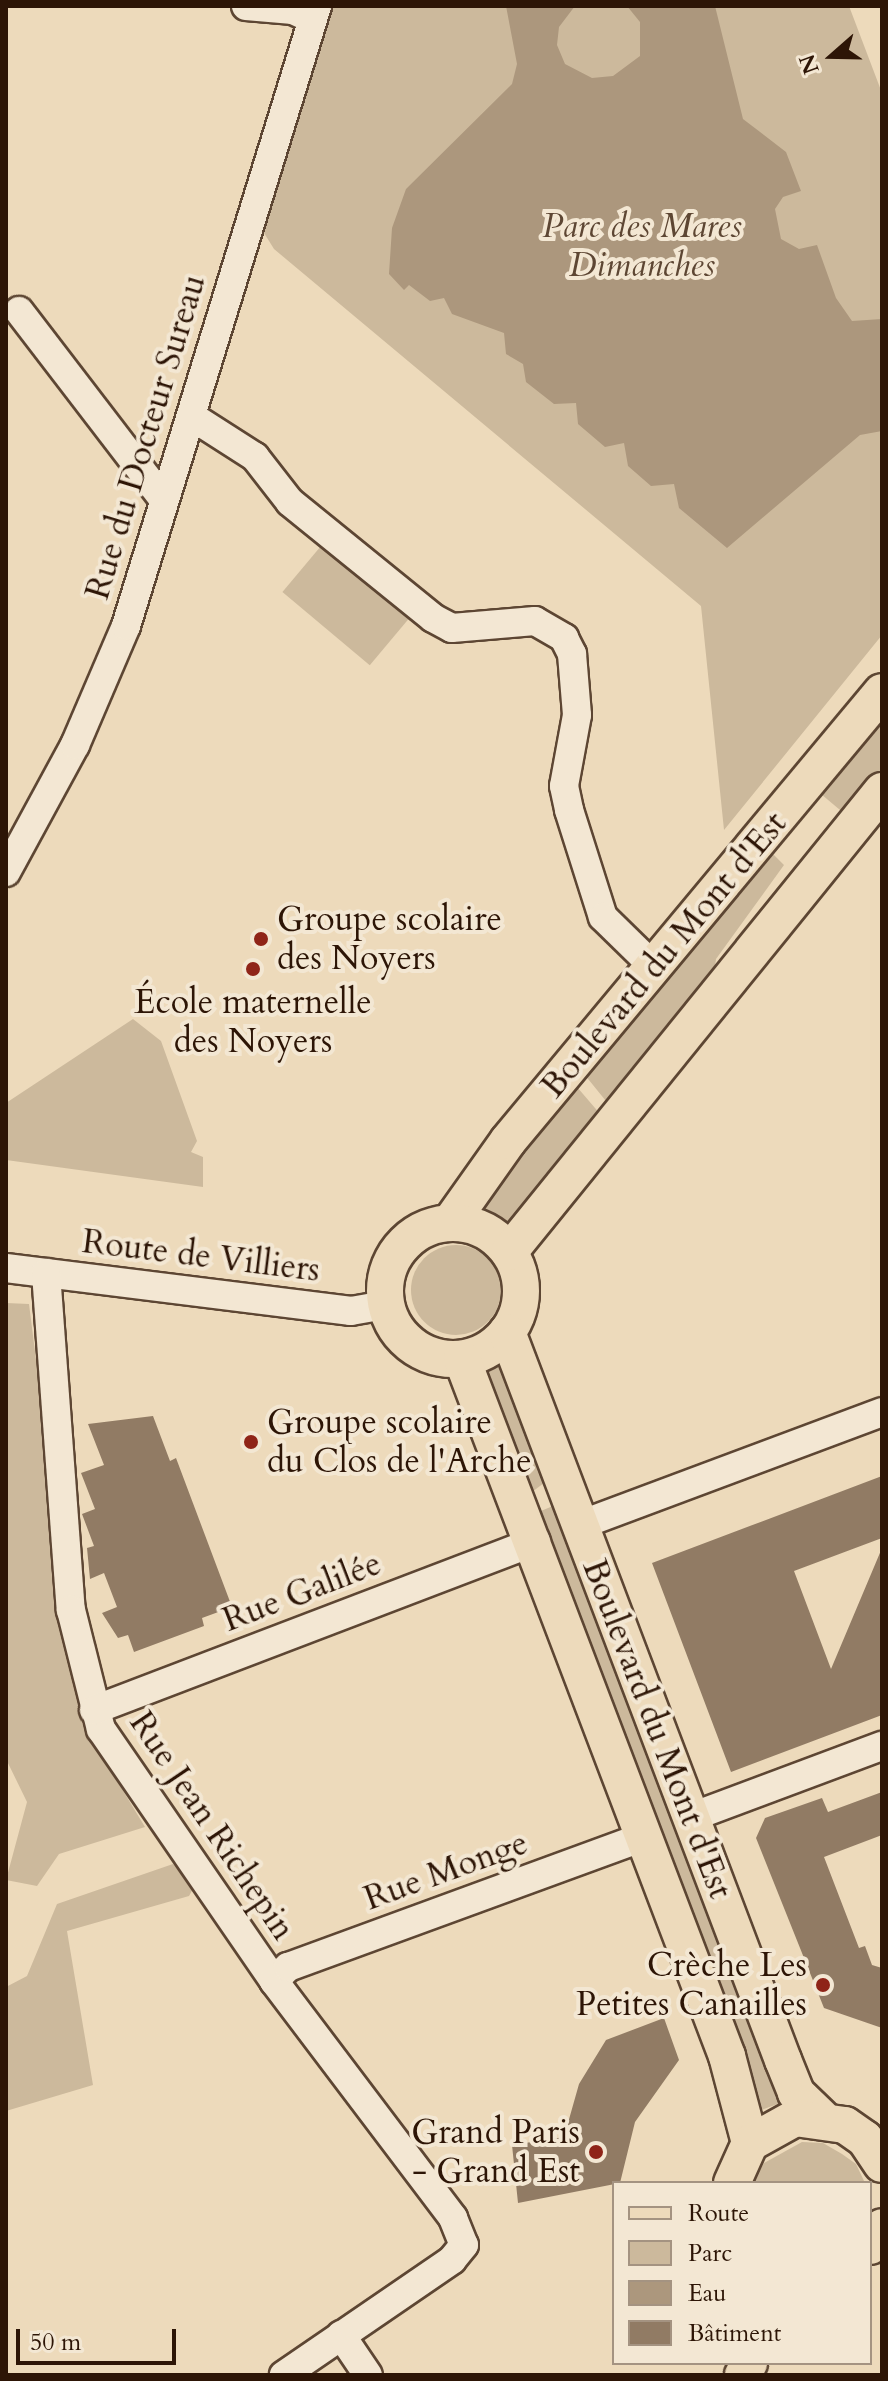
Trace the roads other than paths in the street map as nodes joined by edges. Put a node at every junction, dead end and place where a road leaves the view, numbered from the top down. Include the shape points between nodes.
1 (246, 6) edge
2 (314, 13) edge
3 (19, 311) dead end
4 (191, 416) junction
5 (164, 500) junction
6 (882, 692) edge
7 (882, 791) edge
8 (6, 872) edge
9 (652, 965) junction
10 (450, 1223) junction
11 (509, 1252) junction
12 (6, 1268) edge
13 (46, 1273) junction
14 (386, 1305) junction
15 (507, 1332) junction
16 (462, 1359) junction
17 (882, 1412) edge
18 (580, 1525) junction
19 (536, 1541) junction
20 (94, 1710) junction
21 (882, 1746) edge
22 (689, 1818) junction
23 (646, 1836) junction
24 (274, 1981) junction
25 (821, 2117) junction
26 (750, 2143) junction
27 (882, 2164) edge
28 (733, 2181) edge
29 (341, 2335) junction
30 (284, 2375) edge
31 (368, 2375) edge

1 - 2 street
2 - 4 street, Rue du Docteur Sureau
3 - 5 street
4 - 5 street, Rue du Docteur Sureau
4 - 9 street via 247,449 290,502 433,618 452,628 535,621 564,638 574,669 577,715 564,786 569,810 603,917
5 - 8 street, Rue du Docteur Sureau via 110,665
6 - 9 main road, Boulevard du Mont d'Est
7 - 11 main road, Boulevard du Mont d'Est
9 - 10 main road, Boulevard du Mont d'Est
10 - 11 main road via 473,1226
10 - 14 main road via 407,1240 389,1270
11 - 15 main road via 521,1292
12 - 13 street, Route de Villiers
13 - 14 street, Route de Villiers via 351,1311
13 - 20 street, Rue Jean Richepin via 71,1610
14 - 16 main road via 414,1347 437,1358
15 - 16 main road via 488,1350
15 - 18 main road, Boulevard du Mont d'Est
16 - 19 main road, Boulevard du Mont d'Est
17 - 18 street
18 - 22 main road, Boulevard du Mont d'Est
19 - 20 street, Rue Galilée
19 - 23 main road, Boulevard du Mont d'Est
20 - 24 street, Rue Jean Richepin via 116,1759
21 - 22 street
22 - 25 main road, Boulevard du Mont d'Est via 796,2093
23 - 24 street, Rue Monge via 288,1967
23 - 26 main road, Boulevard du Mont d'Est via 745,2106
24 - 29 street, Rue Jean Richepin via 453,2218 464,2245 452,2260
25 - 26 main road via 783,2122
25 - 27 main road via 865,2139
26 - 28 main road
29 - 30 street
29 - 31 street

